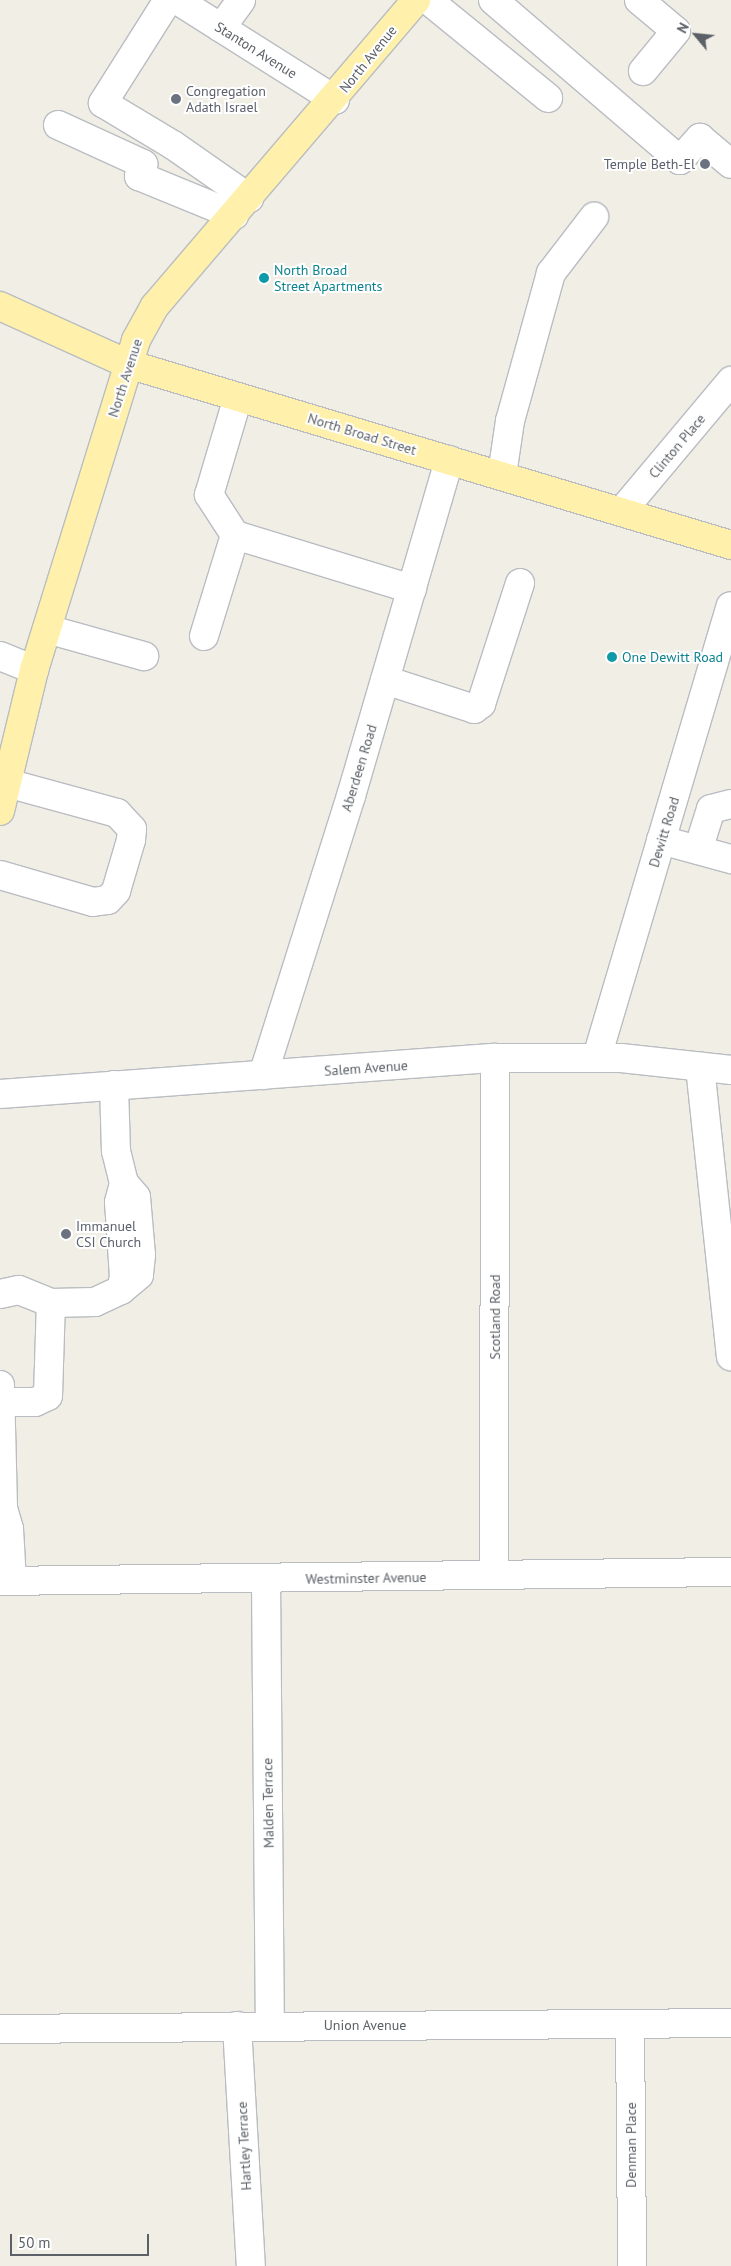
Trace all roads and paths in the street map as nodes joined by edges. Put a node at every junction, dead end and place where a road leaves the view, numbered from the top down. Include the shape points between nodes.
1 (168, 0) edge
2 (177, 0) edge
3 (241, 0) edge
4 (416, 0) edge
5 (428, 0) edge
6 (493, 0) edge
7 (639, 0) edge
8 (221, 28) junction
9 (643, 71) dead end
10 (548, 98) dead end
11 (335, 100) junction
12 (58, 125) dead end
13 (731, 164) edge
14 (177, 179) dead end
15 (242, 206) junction
16 (594, 217) dead end
17 (0, 306) edge
18 (128, 364) junction
19 (731, 381) edge
20 (238, 397) junction
21 (449, 460) junction
22 (502, 475) junction
23 (622, 510) junction
24 (235, 535) junction
25 (731, 545) edge
26 (520, 583) dead end
27 (412, 589) junction
28 (731, 606) edge
29 (47, 629) junction
30 (204, 636) dead end
31 (0, 656) edge
32 (144, 656) dead end
33 (34, 670) junction
34 (385, 680) junction
35 (7, 783) junction
36 (731, 804) edge
37 (0, 811) edge
38 (661, 840) junction
39 (698, 850) junction
40 (731, 859) edge
41 (0, 875) edge
42 (598, 1057) junction
43 (495, 1058) junction
44 (700, 1067) junction
45 (731, 1070) edge
46 (262, 1075) junction
47 (114, 1086) junction
48 (0, 1094) edge
49 (0, 1294) edge
50 (51, 1303) junction
51 (731, 1356) edge
52 (0, 1397) edge
53 (731, 1572) edge
54 (494, 1575) junction
55 (266, 1580) junction
56 (5, 1581) edge
57 (731, 2023) edge
58 (630, 2024) junction
59 (237, 2026) junction
60 (270, 2026) junction
61 (0, 2029) edge
62 (251, 2266) edge
63 (632, 2266) edge

1 - 15 street via 103,103 174,144
2 - 8 street, Stanton Avenue
3 - 8 street
4 - 11 main road, North Avenue
5 - 10 street
6 - 13 street via 680,160 700,138
7 - 9 street via 676,31
8 - 11 street, Stanton Avenue
11 - 15 main road, North Avenue
12 - 15 street via 143,164 139,176
14 - 15 street
15 - 18 main road, North Avenue via 155,306
16 - 22 street via 551,273 510,420
17 - 18 main road, North Broad Street
18 - 20 main road, North Broad Street
18 - 29 main road, North Avenue
19 - 23 street, Clinton Place
20 - 21 main road, North Broad Street
20 - 24 street via 209,495
21 - 22 main road, North Broad Street
21 - 27 street, Aberdeen Road
22 - 23 main road, North Broad Street
23 - 25 main road, North Broad Street
24 - 27 street
24 - 30 street
26 - 34 street via 481,704 474,710
27 - 34 street, Aberdeen Road
28 - 38 street, Dewitt Road
29 - 32 street
29 - 33 main road, North Avenue
31 - 33 street
33 - 35 main road, North Avenue
34 - 46 street, Aberdeen Road
35 - 37 main road, North Avenue
35 - 41 street via 117,813 132,829 132,840 116,891 108,900 93,902
36 - 39 street via 711,808
38 - 39 street
38 - 42 street, Dewitt Road
39 - 40 street
42 - 43 street, Salem Avenue
42 - 44 street, Salem Avenue
43 - 46 street, Salem Avenue
43 - 54 street, Scotland Road
44 - 45 street, Salem Avenue
44 - 51 street
46 - 47 street, Salem Avenue
47 - 48 street, Salem Avenue
47 - 50 street via 116,1151 124,1182 119,1202 124,1277 121,1290 95,1302
49 - 50 street via 19,1290
50 - 52 street via 48,1396 35,1402
52 - 56 street via 3,1508 9,1529
53 - 54 street, Westminster Avenue
54 - 55 street, Westminster Avenue
55 - 56 street, Westminster Avenue
55 - 60 street, Malden Terrace
57 - 58 street, Union Avenue
58 - 60 street, Union Avenue
58 - 63 street, Denman Place
59 - 60 street, Union Avenue
59 - 61 street, Union Avenue
59 - 62 street, Hartley Terrace

